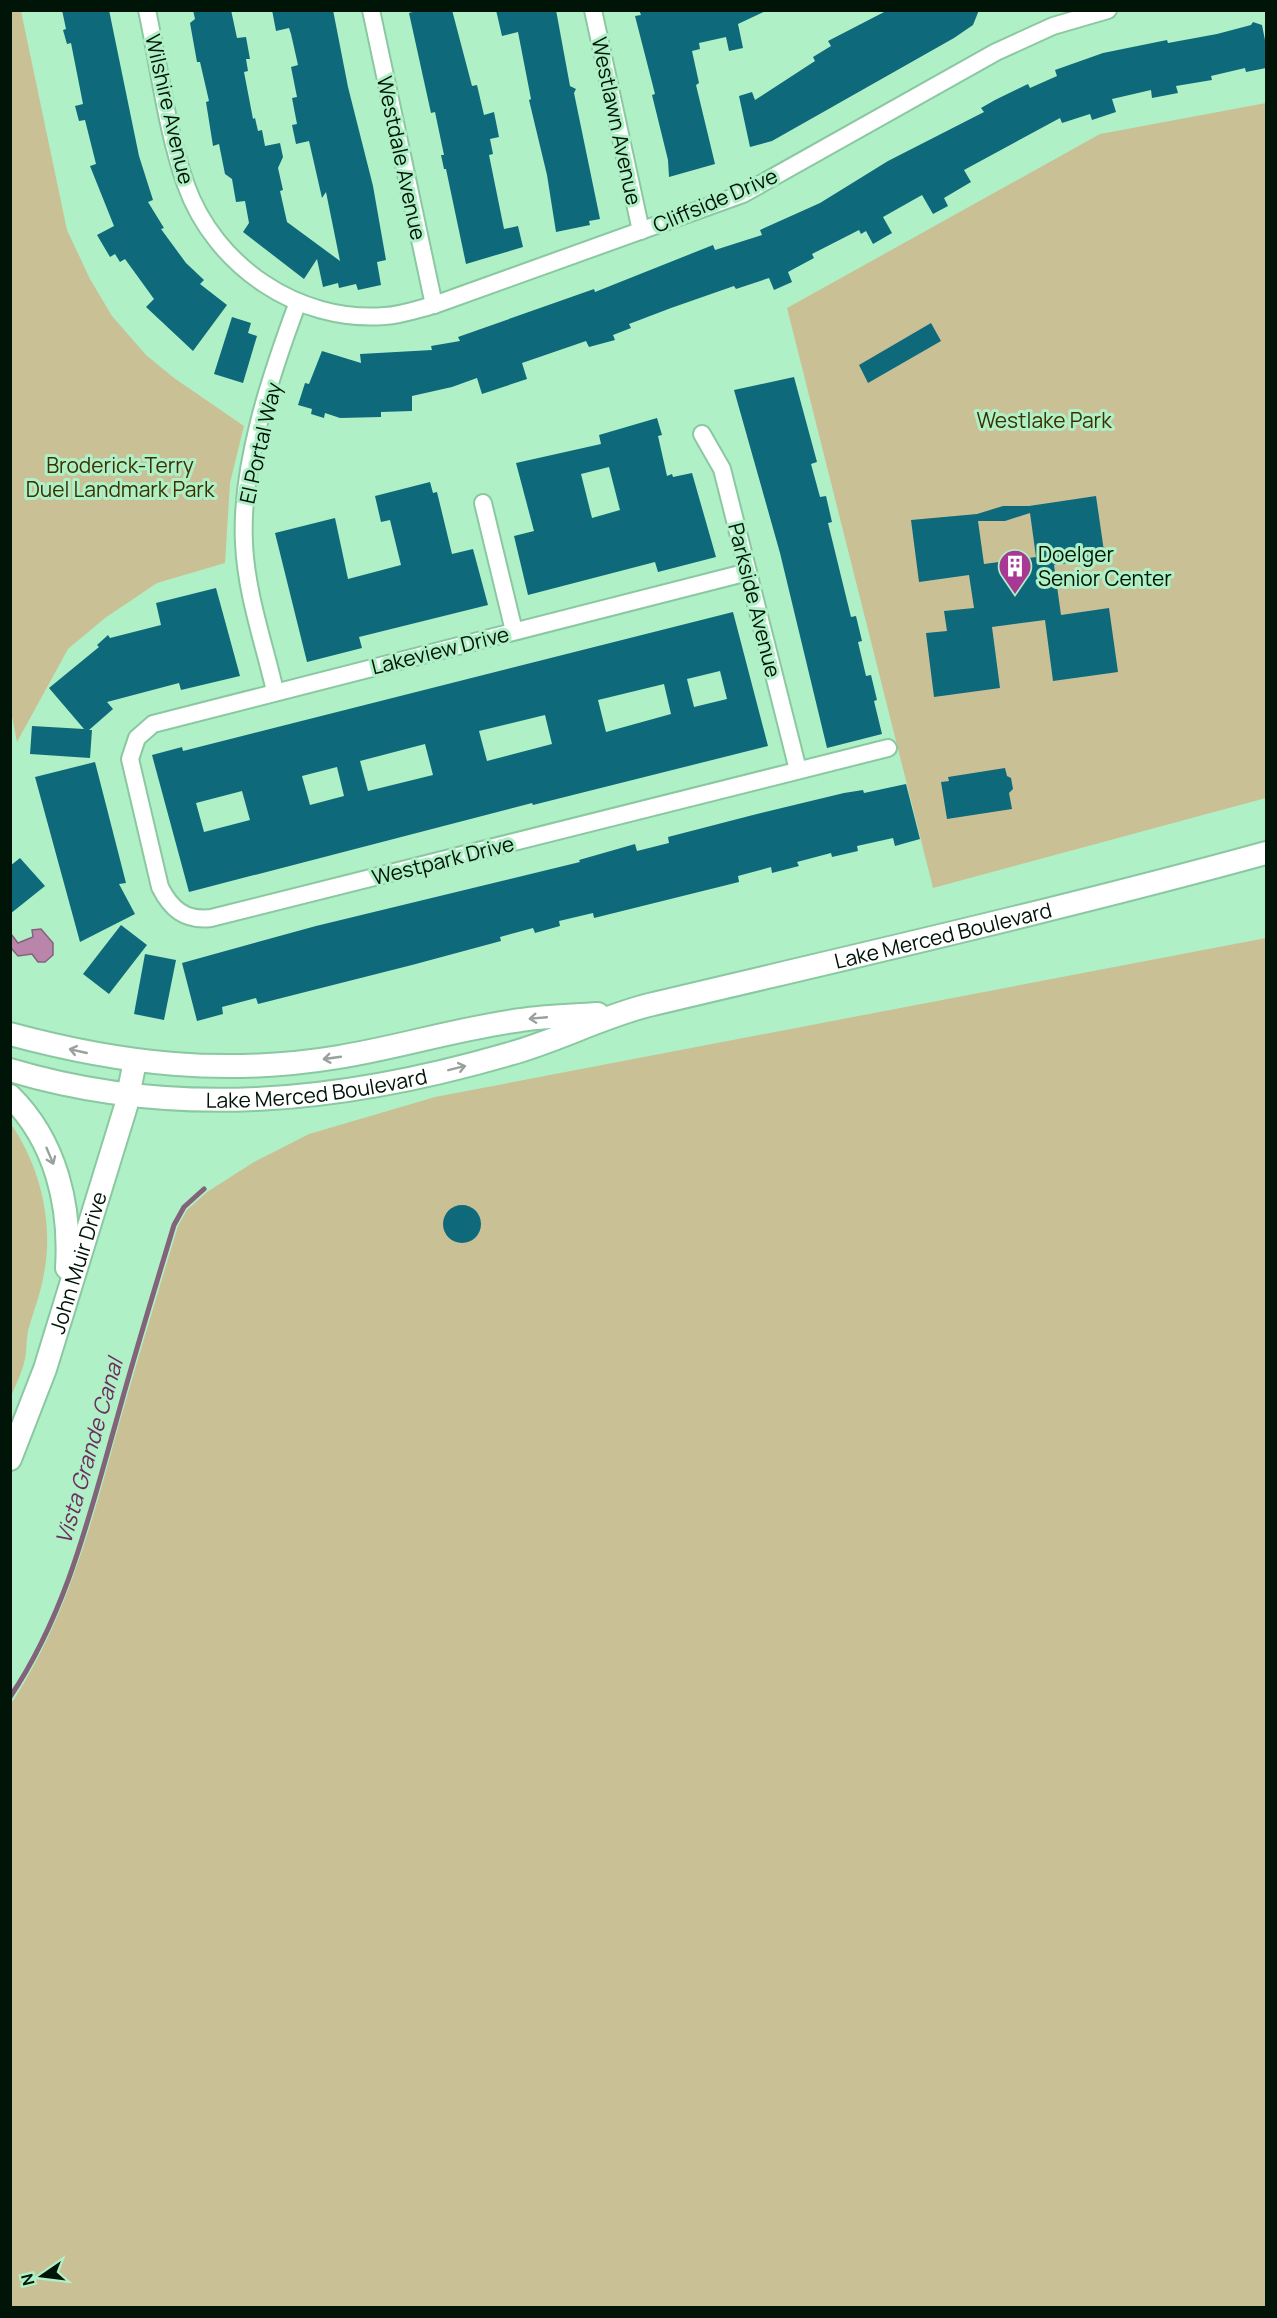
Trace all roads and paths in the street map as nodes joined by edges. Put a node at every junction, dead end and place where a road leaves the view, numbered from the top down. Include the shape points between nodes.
1 (147, 10) edge
2 (370, 10) edge
3 (593, 10) edge
4 (1108, 10) edge
5 (641, 231) junction
6 (298, 302) junction
7 (434, 305) junction
8 (702, 434) dead end
9 (483, 503) dead end
10 (748, 572) junction
11 (514, 631) junction
12 (275, 691) junction
13 (137, 738) joint
14 (888, 748) dead end
15 (798, 770) junction
16 (1266, 853) edge
17 (617, 1013) junction
18 (10, 1034) edge
19 (135, 1061) junction
20 (10, 1070) edge
21 (10, 1096) edge
22 (129, 1096) junction
23 (62, 1309) junction
24 (10, 1459) edge

1 - 6 street, Wilshire Avenue via 179,160 196,208 241,267
2 - 7 street, Westdale Avenue
3 - 5 street, Westlawn Avenue
4 - 5 street, Cliffside Drive via 1024,38 742,194
5 - 7 street, Cliffside Drive
6 - 7 street, Cliffside Drive via 365,316 385,316
6 - 12 street, El Portal Way via 259,430 243,519 247,572
8 - 10 street, Parkside Avenue via 722,469
9 - 11 street
10 - 11 street, Lakeview Drive
10 - 15 street, Parkside Avenue
11 - 12 street, Lakeview Drive
12 - 13 street, Lakeview Drive via 163,720
13 - 15 street, Westpark Drive via 130,759 131,771 160,887 181,914 201,919
14 - 15 street, Westpark Drive
16 - 17 main road, Lake Merced Boulevard via 1041,912
17 -> 19 main road, Lake Merced Boulevard via 520,1020 288,1064 217,1067
22 -> 17 main road, Lake Merced Boulevard via 225,1102 347,1092 506,1055
19 -> 18 main road, Lake Merced Boulevard
19 - 22 main road, John Muir Drive
20 - 22 main road, Lake Merced Boulevard
21 -> 23 main road via 42,1139 62,1190 68,1235
22 - 23 main road, John Muir Drive
23 - 24 main road, John Muir Drive via 45,1369

